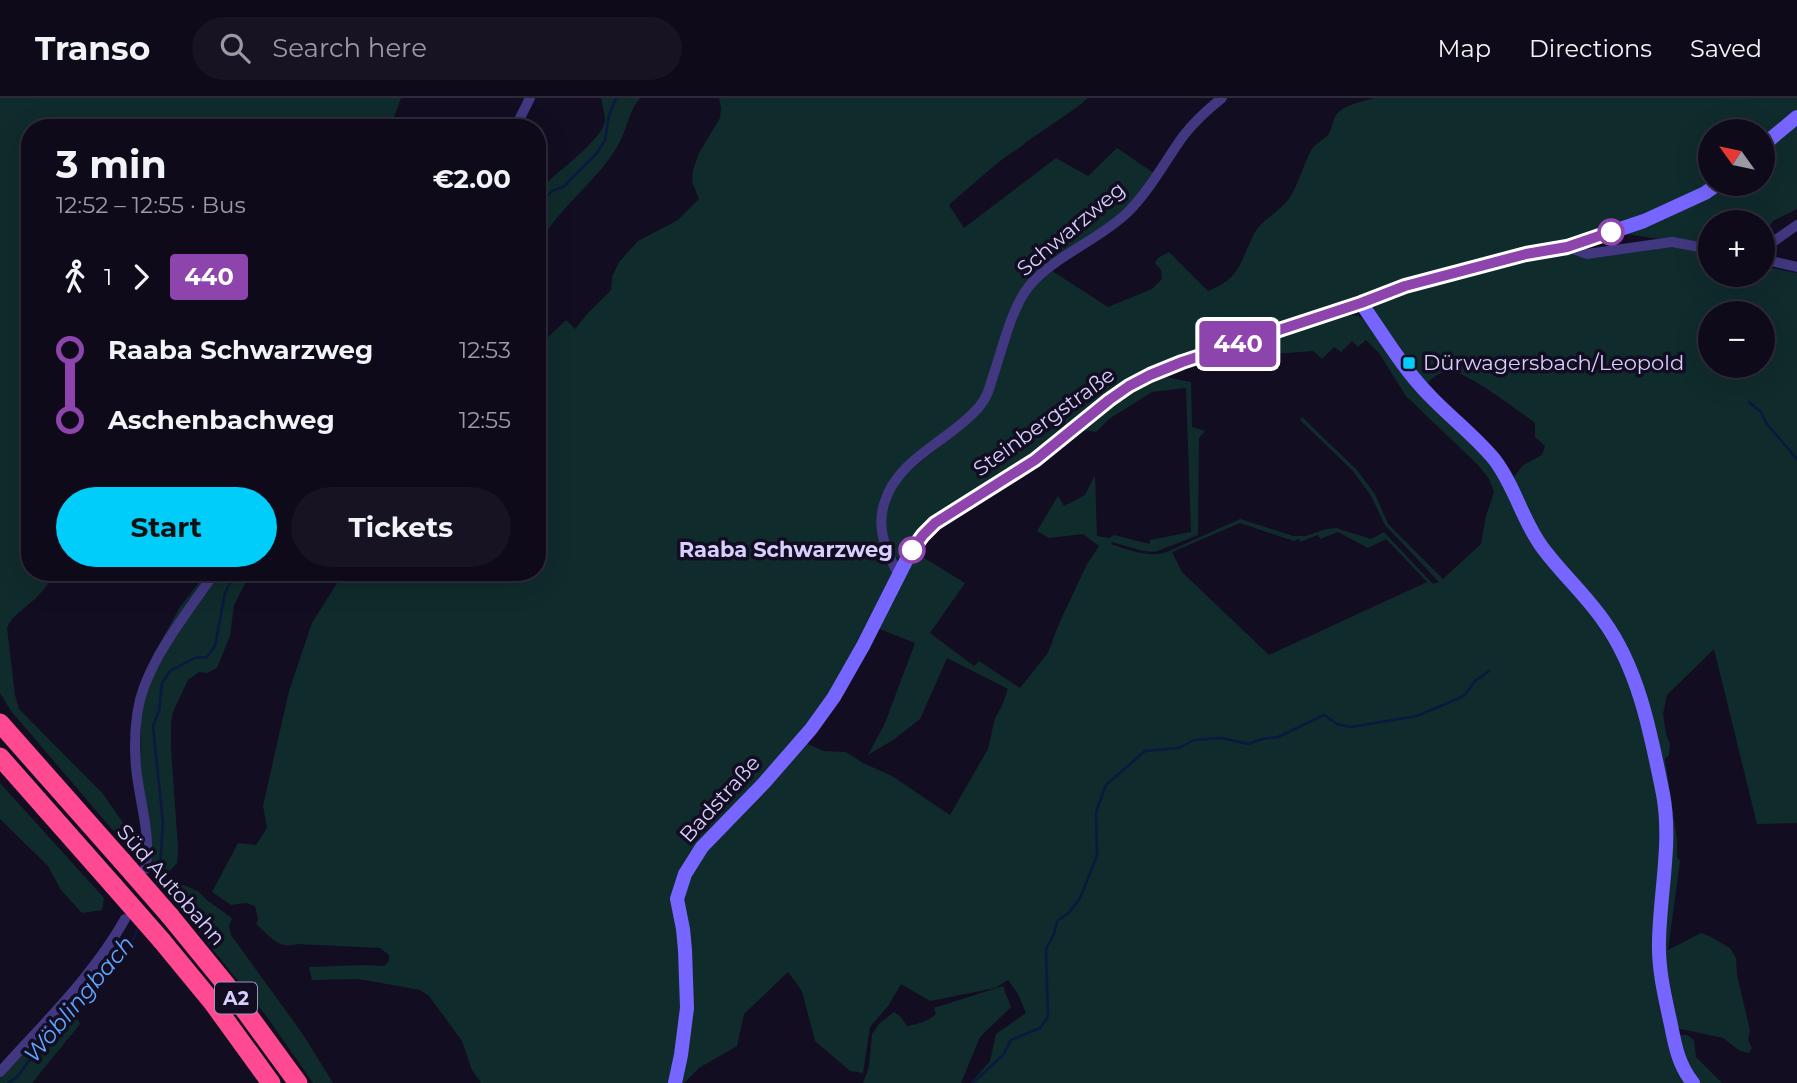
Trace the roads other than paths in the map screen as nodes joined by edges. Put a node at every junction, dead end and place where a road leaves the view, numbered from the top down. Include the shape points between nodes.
1 (530, 98) edge
2 (1222, 98) edge
3 (1797, 117) edge
4 (520, 119) edge
5 (1775, 135) edge
6 (1698, 196) edge
7 (1797, 225) edge
8 (1775, 240) edge
9 (1567, 247) junction
10 (1698, 247) edge
11 (1775, 262) edge
12 (1797, 268) edge
13 (1361, 303) junction
14 (898, 574) junction
15 (209, 581) edge
16 (0, 723) edge
17 (0, 757) edge
18 (145, 869) dead end
19 (125, 919) dead end
20 (0, 1072) edge
21 (271, 1083) edge
22 (298, 1083) edge
23 (675, 1083) edge
24 (1693, 1083) edge

1 - 4 street
2 - 14 street, Schwarzweg via 1194,124 1122,217 1030,285 1017,307 981,405 897,477 884,503 881,532
3 - 5 street
6 - 9 street, Steinbergstraße
7 - 8 street
9 - 10 street via 1587,254 1656,243
9 - 13 street, Steinbergstraße via 1405,286
11 - 12 street
13 - 14 street, Steinbergstraße via 1182,362 1129,386 1035,460 935,523 916,543
13 - 24 street via 1417,382 1493,459 1542,547 1603,619 1621,650 1645,716 1663,797 1667,840 1660,965 1676,1048
14 - 23 street, Badstraße via 834,697 764,783 702,847 685,874 677,899 687,1008
15 - 18 street via 152,669 139,703 136,767 146,832
16 - 22 highway, Süd Autobahn / A2, bridge via 228,986
17 - 21 highway, Süd Autobahn / A2, bridge via 162,941
19 - 20 street via 111,944

